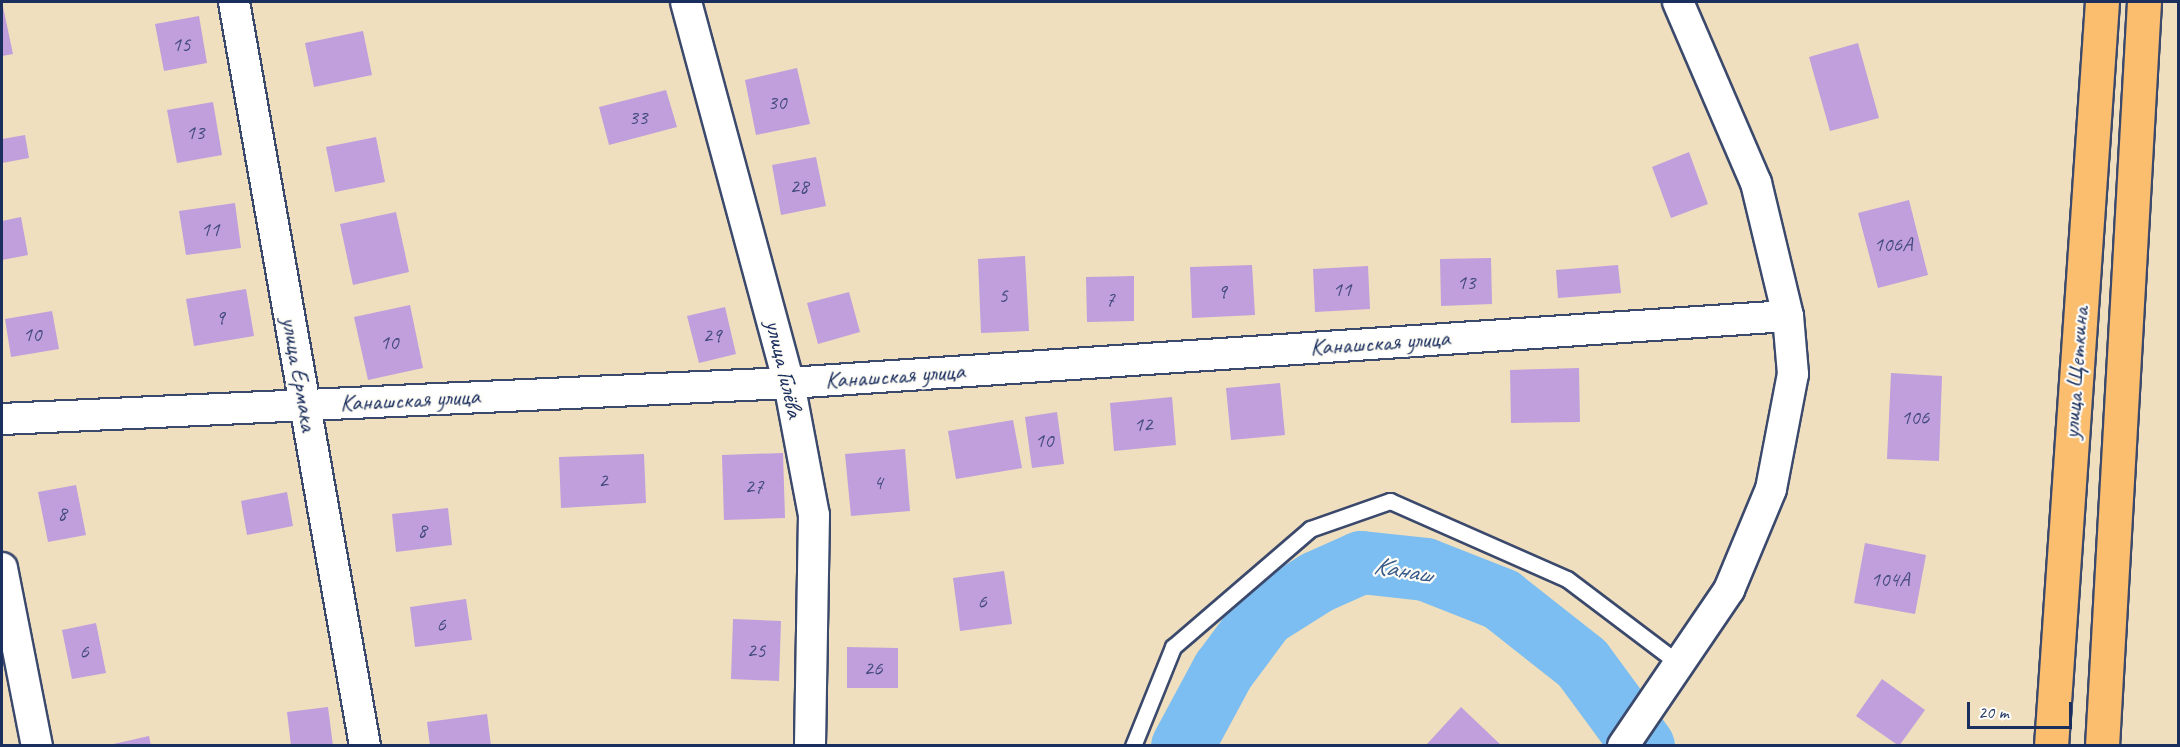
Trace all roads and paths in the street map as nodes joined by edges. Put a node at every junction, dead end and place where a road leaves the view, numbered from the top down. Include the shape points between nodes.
1 (234, 2) edge
2 (686, 2) edge
3 (1678, 2) edge
4 (2102, 2) edge
5 (2144, 2) edge
6 (1788, 316) junction
7 (789, 382) junction
8 (304, 404) junction
9 (2, 419) edge
10 (2, 568) edge
11 (1673, 670) junction
12 (37, 746) edge
13 (365, 746) edge
14 (810, 746) edge
15 (1133, 746) edge
16 (1623, 746) edge
17 (2051, 746) edge
18 (2102, 746) edge

1 - 8 street, улица Ермака
2 - 7 street, улица Гилёва
3 - 6 street via 1756,183
4 - 17 main road, улица Щеткина
5 - 18 main road
6 - 7 street, Канашская улица
6 - 11 street via 1793,374 1771,489 1729,590
7 - 8 street, Канашская улица
7 - 14 street, улица Гилёва via 814,515
8 - 9 street, Канашская улица
8 - 13 street, улица Ермака
10 - 12 street
11 - 15 lane via 1568,579 1390,501 1310,529 1173,647
11 - 16 street

